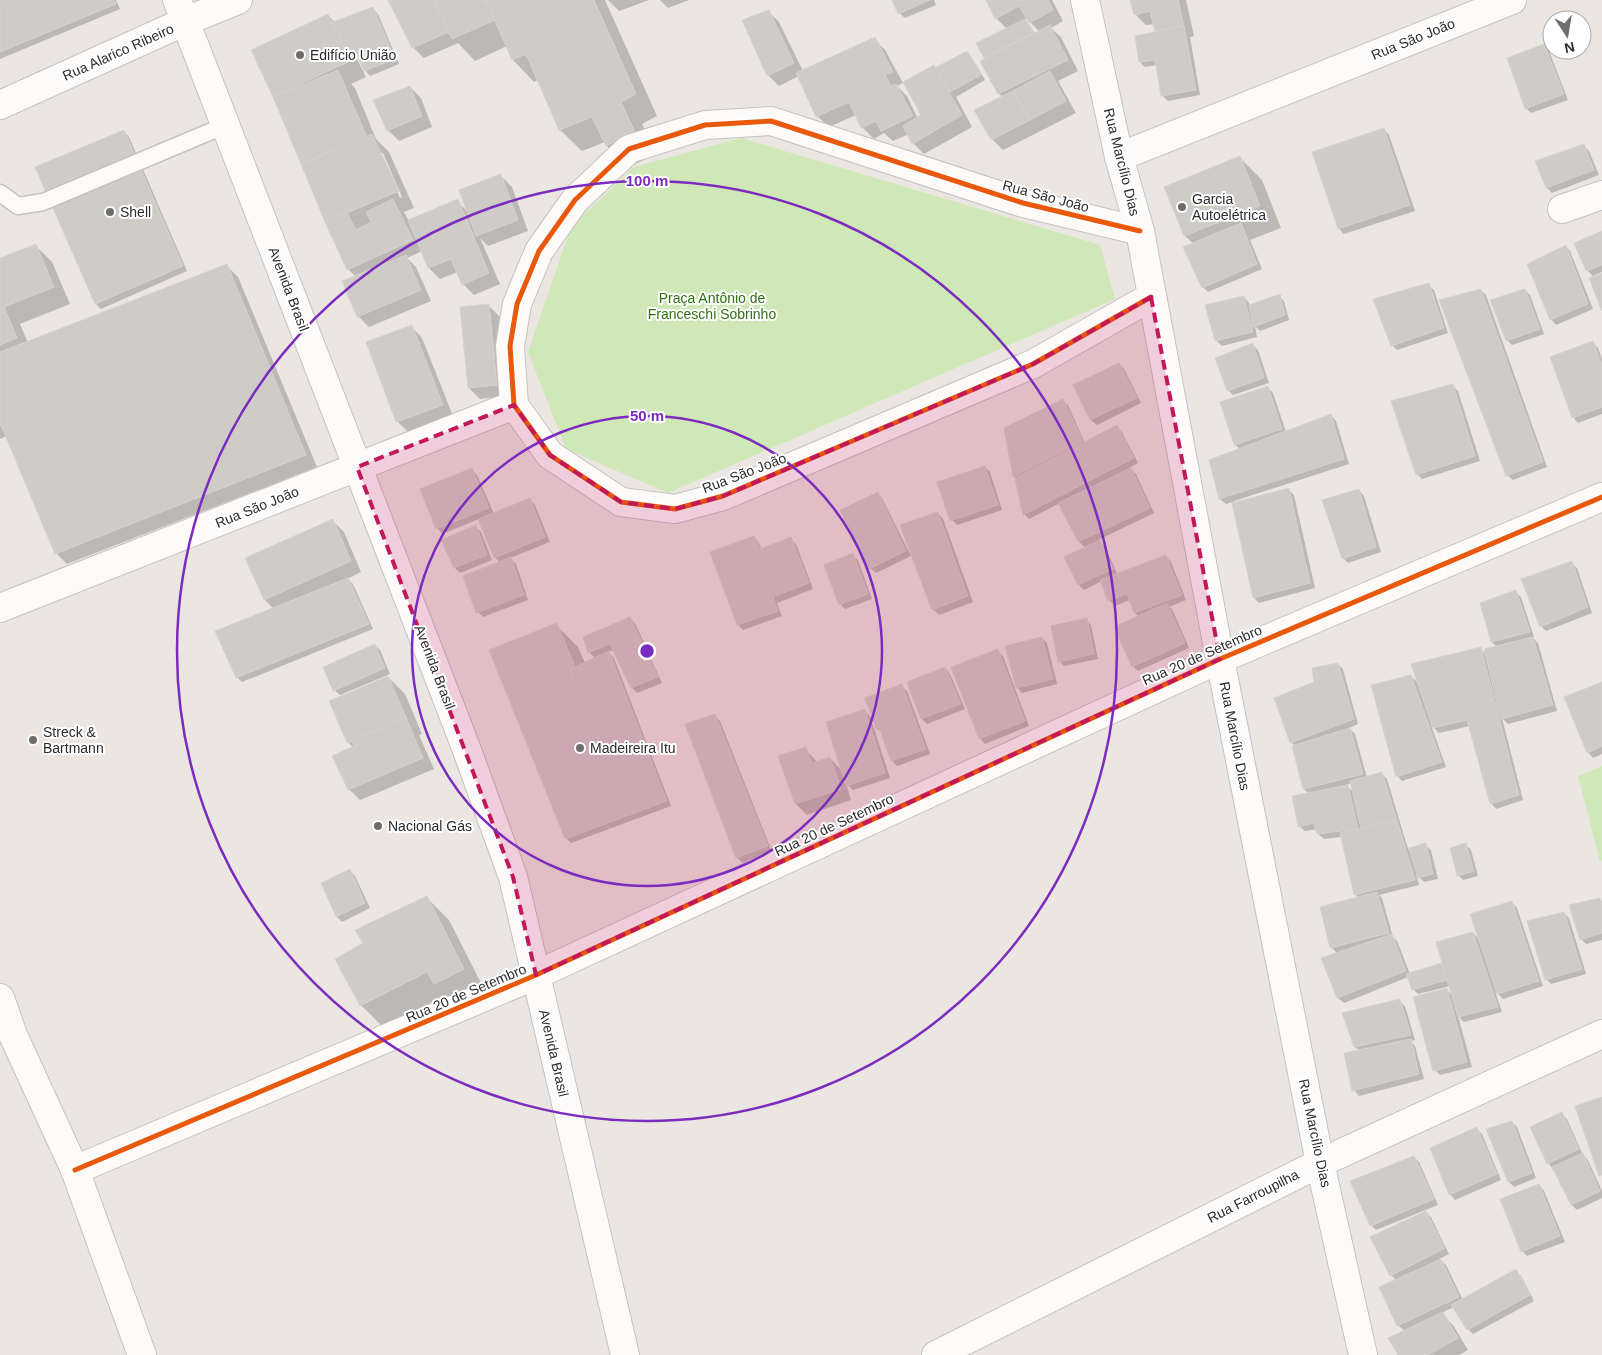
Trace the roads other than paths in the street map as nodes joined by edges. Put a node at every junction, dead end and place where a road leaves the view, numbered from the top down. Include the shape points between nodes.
1 (238, 0) edge
2 (1085, 0) edge
3 (1512, 0) edge
4 (181, 10) edge
5 (0, 105) edge
6 (226, 125) junction
7 (1119, 156) junction
8 (0, 193) edge
9 (1602, 195) edge
10 (1562, 209) dead end
11 (1140, 231) junction
12 (1151, 297) junction
13 (514, 405) junction
14 (358, 467) junction
15 (1602, 497) edge
16 (0, 608) edge
17 (1220, 659) junction
18 (536, 975) junction
19 (0, 998) edge
20 (1602, 1034) edge
21 (1320, 1163) junction
22 (74, 1170) junction
23 (142, 1355) edge
24 (625, 1355) edge
25 (936, 1355) edge
26 (1362, 1355) edge

1 - 4 street, Rua Alarico Ribeiro
2 - 7 street, Rua Marcílio Dias
3 - 7 street, Rua São João
4 - 5 street, Rua Alarico Ribeiro
4 - 6 street, Avenida Brasil
6 - 8 lane via 43,202 18,206
6 - 14 street, Avenida Brasil
7 - 11 street, Rua Marcílio Dias
9 - 10 street
11 - 12 street, Rua Marcílio Dias
11 - 13 street, Rua São João via 1023,203 771,121 706,125 630,149 575,200 539,250 517,304 510,346
12 - 13 street, Rua São João via 1033,364 723,496 675,509 621,502 550,455
12 - 17 street, Rua Marcílio Dias
13 - 14 street, Rua São João
14 - 16 street, Rua São João
14 - 18 street, Avenida Brasil via 513,876
15 - 17 street, Rua 20 de Setembro
17 - 18 street, Rua 20 de Setembro
17 - 21 street, Rua Marcílio Dias
18 - 22 street, Rua 20 de Setembro
18 - 24 street, Avenida Brasil
19 - 22 street via 13,1035
20 - 21 street, Rua Farroupilha
21 - 25 street, Rua Farroupilha
21 - 26 street, Rua Marcílio Dias
22 - 23 street

